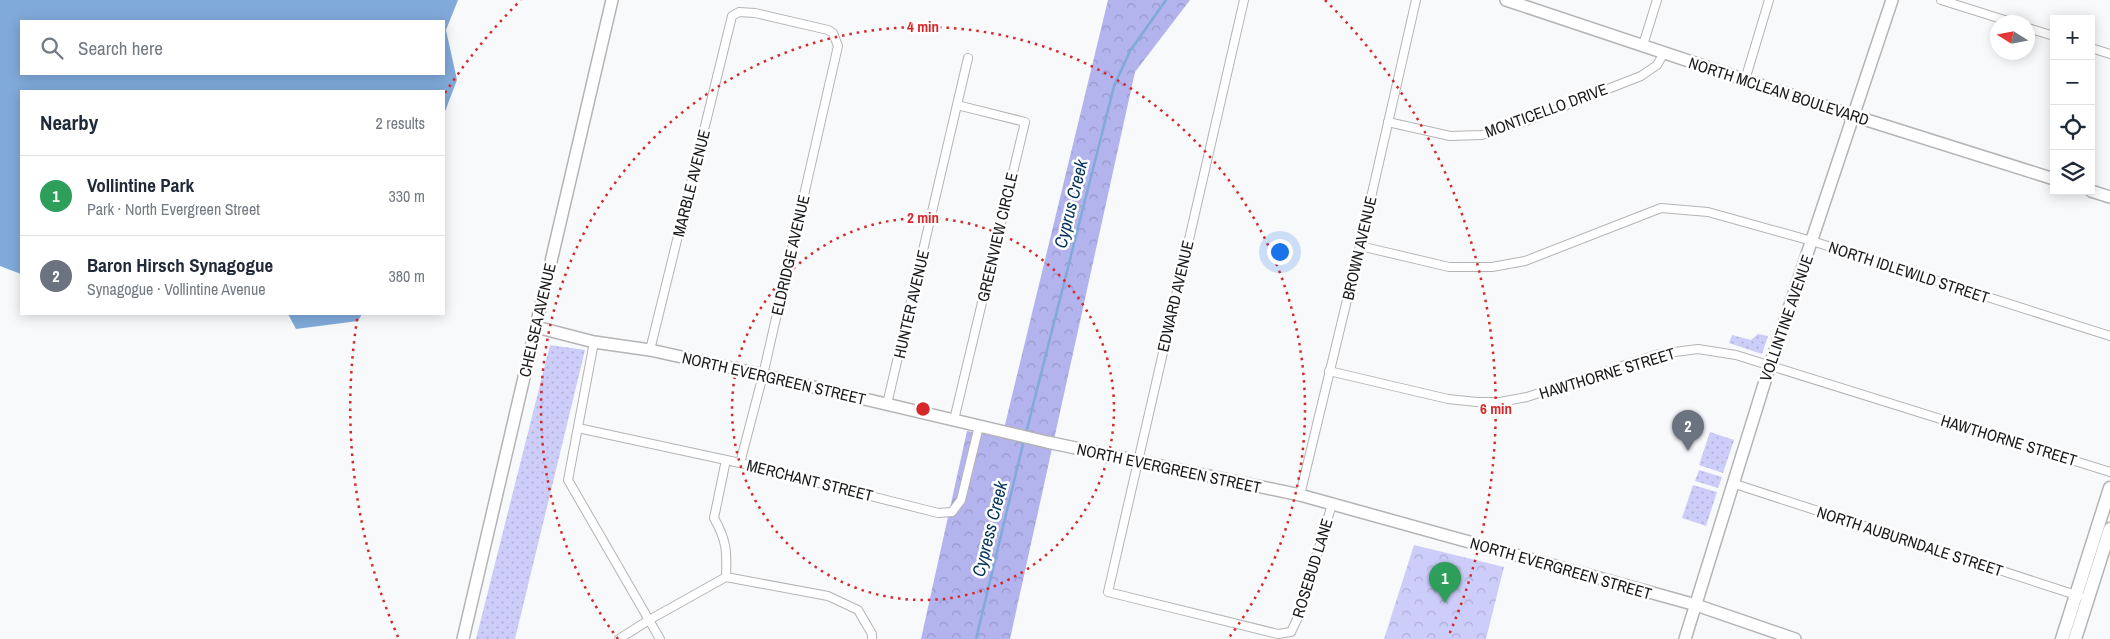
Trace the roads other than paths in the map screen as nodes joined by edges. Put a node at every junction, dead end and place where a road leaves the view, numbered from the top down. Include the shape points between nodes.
1 (612, 0) edge
2 (1244, 0) edge
3 (1416, 0) edge
4 (1506, 0) edge
5 (1657, 0) edge
6 (1769, 0) edge
7 (1892, 0) edge
8 (1941, 0) edge
9 (1535, 4) edge
10 (1990, 15) edge
11 (2035, 30) edge
12 (2050, 35) edge
13 (1643, 45) junction
14 (838, 46) joint
15 (2095, 49) edge
16 (1664, 53) junction
17 (2110, 54) edge
18 (968, 58) dead end
19 (1745, 80) junction
20 (957, 105) junction
21 (1854, 116) junction
22 (1388, 122) junction
23 (2050, 178) edge
24 (2095, 192) edge
25 (2110, 197) edge
26 (1812, 241) junction
27 (1360, 246) junction
28 (536, 327) junction
29 (2110, 336) edge
30 (594, 342) junction
31 (650, 350) junction
32 (1770, 365) junction
33 (1329, 371) junction
34 (763, 375) junction
35 (887, 404) junction
36 (954, 420) junction
37 (979, 426) junction
38 (578, 428) junction
39 (726, 460) junction
40 (1137, 460) junction
41 (740, 463) junction
42 (2110, 472) edge
43 (1732, 484) junction
44 (2110, 488) edge
45 (1300, 495) junction
46 (1332, 504) junction
47 (2110, 529) edge
48 (726, 577) junction
49 (2075, 595) junction
50 (2088, 598) junction
51 (1696, 605) junction
52 (649, 620) junction
53 (1291, 632) joint
54 (463, 639) edge
55 (619, 639) edge
56 (660, 639) edge
57 (872, 639) edge
58 (1685, 639) edge
59 (1795, 639) edge
60 (2062, 639) edge
61 (2075, 639) edge

1 - 28 street, CHELSEA AVENUE
2 - 40 street, EDWARD AVENUE
3 - 22 street, BROWN AVENUE
4 - 9 street, NORTH MCLEAN BOULEVARD
5 - 13 street
6 - 19 street
7 - 21 street, VOLLINTINE AVENUE
8 - 10 street
9 - 13 street, NORTH MCLEAN BOULEVARD
11 - 12 street
13 - 16 street, NORTH MCLEAN BOULEVARD
14 - 31 street, MARBLE AVENUE via 828,30 755,13 738,12 732,16
14 - 34 street, ELDRIDGE AVENUE
15 - 17 street
16 - 19 street, NORTH MCLEAN BOULEVARD
16 - 22 street, MONTICELLO DRIVE via 1657,65 1641,76 1482,135 1450,136
18 - 20 street, HUNTER AVENUE
19 - 21 street, NORTH MCLEAN BOULEVARD
20 - 35 street, HUNTER AVENUE
20 - 36 street, GREENVIEW CIRCLE via 1025,122
21 - 23 street, NORTH MCLEAN BOULEVARD
21 - 26 street, VOLLINTINE AVENUE
22 - 27 street, BROWN AVENUE
24 - 25 street
26 - 27 street, NORTH IDLEWILD STREET via 1708,212 1661,208 1525,261 1492,266 1449,267
26 - 29 street, NORTH IDLEWILD STREET
26 - 32 street, VOLLINTINE AVENUE
27 - 33 street, BROWN AVENUE
28 - 30 street, NORTH EVERGREEN STREET
28 - 54 street, CHELSEA AVENUE
30 - 31 street, NORTH EVERGREEN STREET
30 - 38 street
31 - 34 street, NORTH EVERGREEN STREET
32 - 33 street, HAWTHORNE STREET via 1716,350 1674,351 1527,398 1500,402 1448,399
32 - 42 street, HAWTHORNE STREET
32 - 43 street, VOLLINTINE AVENUE
33 - 45 street, BROWN AVENUE
34 - 35 street, NORTH EVERGREEN STREET
34 - 41 street, ELDRIDGE AVENUE
35 - 36 street, NORTH EVERGREEN STREET
36 - 37 street, NORTH EVERGREEN STREET
37 - 40 street, NORTH EVERGREEN STREET
37 - 41 street, MERCHANT STREET via 961,500 952,512 938,513
38 - 39 street, MERCHANT STREET
38 - 52 street via 568,480
39 - 41 street, MERCHANT STREET
39 - 48 street via 714,518 727,548
40 - 45 street, NORTH EVERGREEN STREET
40 - 53 street, EDWARD AVENUE via 1108,592 1278,634
43 - 49 street, NORTH AUBURNDALE STREET
43 - 51 street, VOLLINTINE AVENUE
44 - 49 main road
45 - 46 street, NORTH EVERGREEN STREET
46 - 51 street, NORTH EVERGREEN STREET
46 - 53 street, ROSEBUD LANE
47 - 50 main road
48 - 52 street
48 - 57 street via 828,596 858,610
49 - 50 street, NORTH AUBURNDALE STREET
49 - 60 main road
50 - 61 main road
51 - 58 street, VOLLINTINE AVENUE
51 - 59 street, NORTH EVERGREEN STREET
52 - 55 street
52 - 56 street

